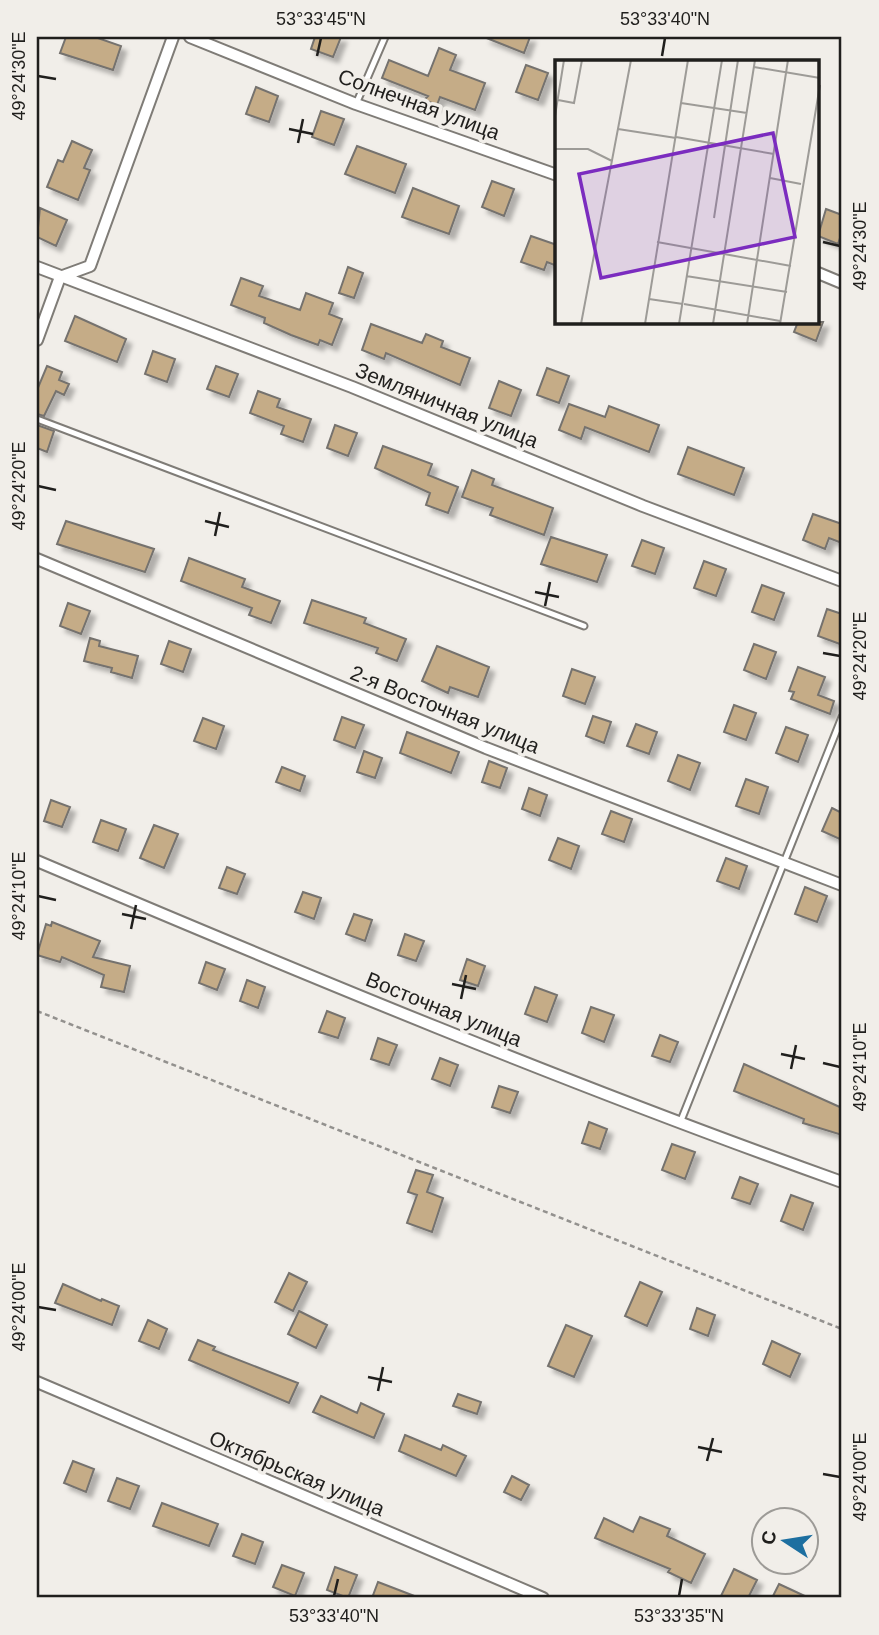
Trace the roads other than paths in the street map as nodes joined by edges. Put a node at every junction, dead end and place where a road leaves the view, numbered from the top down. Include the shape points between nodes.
1 (173, 37) edge
2 (190, 37) edge
3 (385, 37) edge
4 (356, 104) junction
5 (555, 174) edge
6 (37, 267) edge
7 (820, 274) edge
8 (60, 277) junction
9 (842, 283) edge
10 (37, 340) edge
11 (37, 419) edge
12 (37, 559) edge
13 (842, 581) edge
14 (584, 626) dead end
15 (842, 717) edge
16 (37, 861) edge
17 (783, 863) junction
18 (842, 885) edge
19 (680, 1124) junction
20 (842, 1182) edge
21 (37, 1382) edge
22 (543, 1598) edge

1 - 8 street via 90,266
2 - 4 street, Солнечная улица
3 - 4 lane
4 - 5 street, Солнечная улица
6 - 8 street, Земляничная улица
7 - 9 street
8 - 10 street
8 - 13 street, Земляничная улица
11 - 14 lane
12 - 17 street, 2-я Восточная улица via 486,748
15 - 17 lane
16 - 19 street, Восточная улица via 281,965
17 - 18 street, 2-я Восточная улица
17 - 19 lane
19 - 20 street, Восточная улица
21 - 22 street, Октябрьская улица

